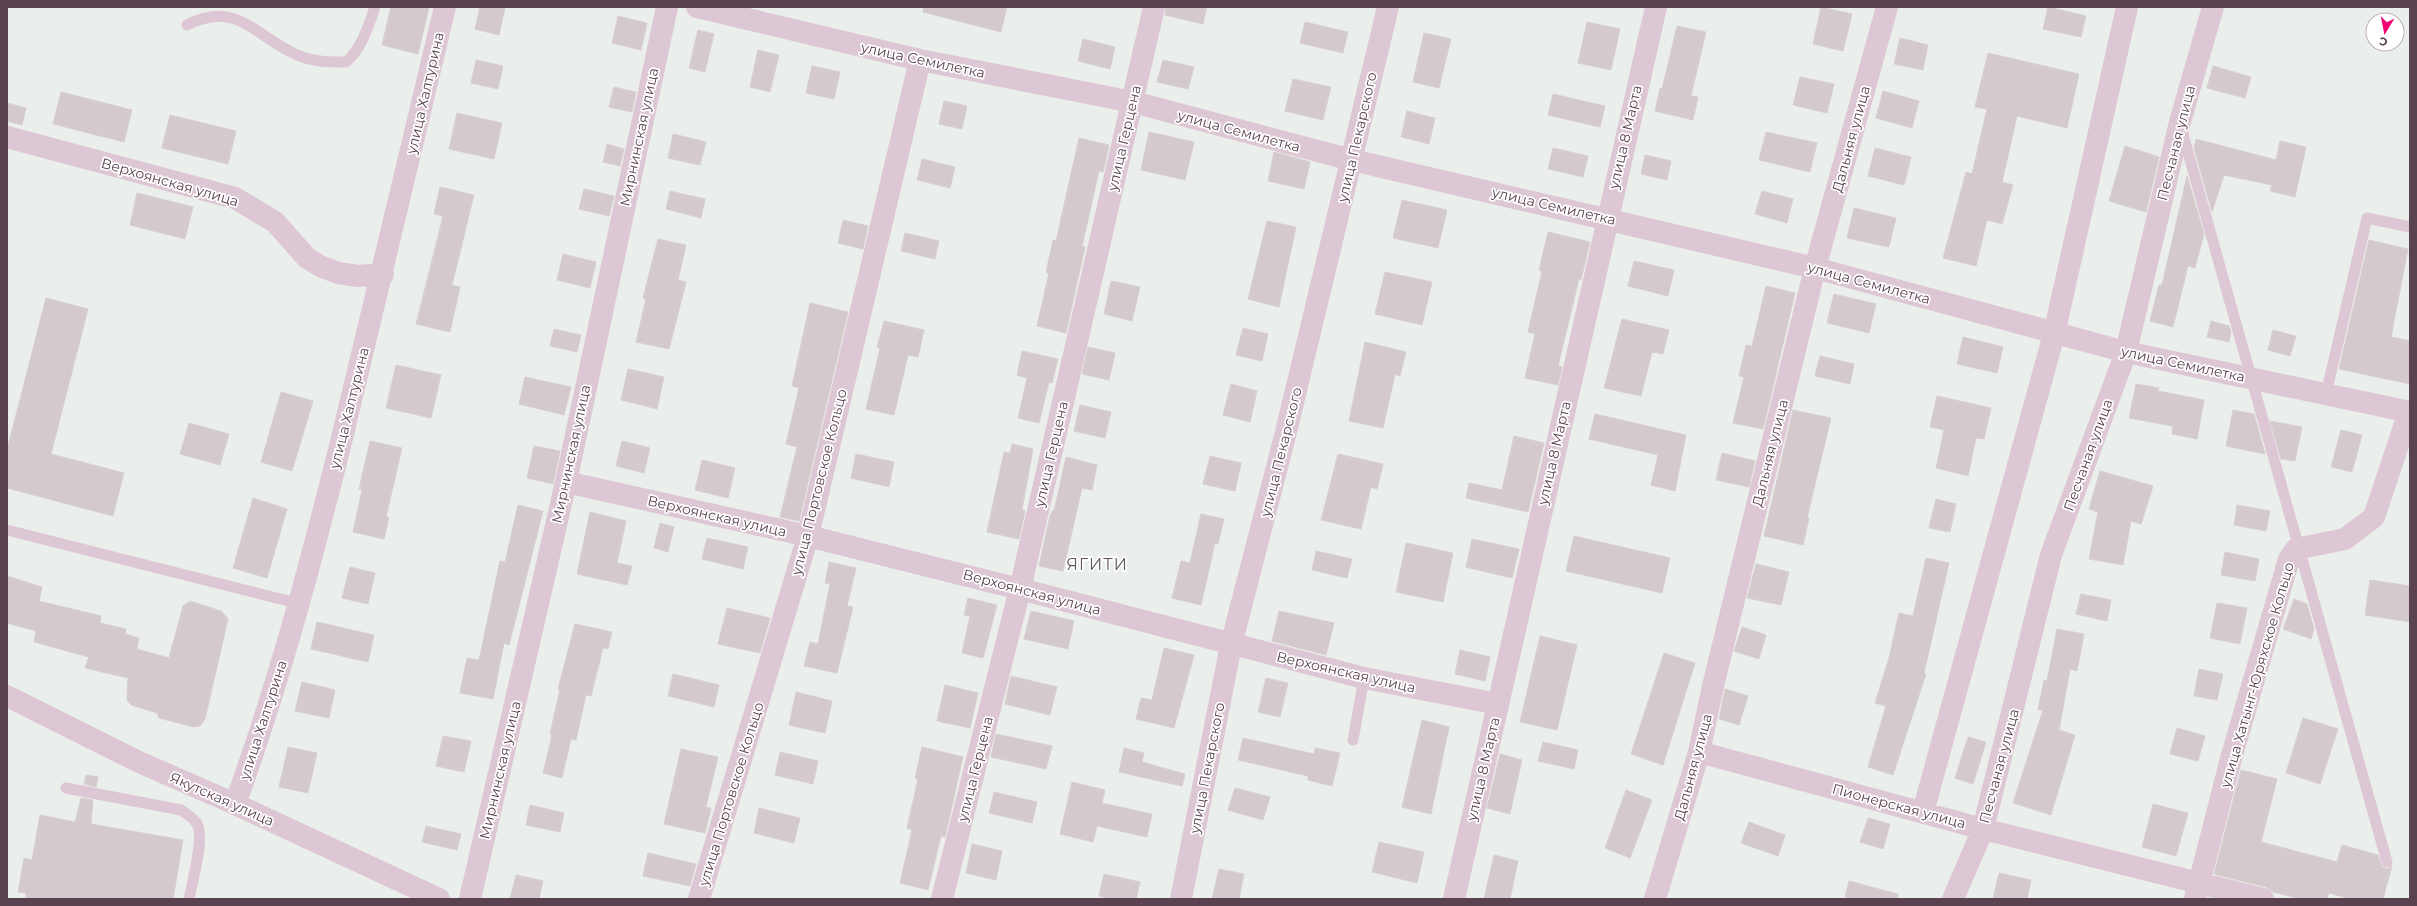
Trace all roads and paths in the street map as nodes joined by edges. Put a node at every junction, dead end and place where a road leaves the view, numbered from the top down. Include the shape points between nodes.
1 (376, 7) edge
2 (445, 7) edge
3 (667, 7) edge
4 (697, 7) edge
5 (1154, 7) edge
6 (1388, 7) edge
7 (1656, 7) edge
8 (1887, 7) edge
9 (2127, 7) edge
10 (2213, 7) edge
11 (187, 24) dead end
12 (920, 60) junction
13 (1133, 102) junction
14 (2180, 122) junction
15 (7, 137) edge
16 (1352, 160) junction
17 (1606, 218) junction
18 (2410, 227) edge
19 (1815, 268) junction
20 (383, 274) junction
21 (2054, 334) junction
22 (2126, 352) junction
23 (2326, 394) junction
24 (2410, 412) edge
25 (566, 482) junction
26 (7, 530) edge
27 (808, 536) junction
28 (1020, 588) junction
29 (300, 604) junction
30 (1231, 645) junction
31 (1364, 678) junction
32 (7, 696) edge
33 (1498, 704) junction
34 (1353, 740) dead end
35 (1699, 752) junction
36 (66, 788) dead end
37 (235, 804) junction
38 (1923, 812) junction
39 (1982, 829) junction
40 (2387, 862) dead end
41 (2197, 891) edge
42 (188, 899) edge
43 (439, 899) edge
44 (470, 899) edge
45 (699, 899) edge
46 (942, 899) edge
47 (1181, 899) edge
48 (1454, 899) edge
49 (1656, 899) edge
50 (1953, 899) edge
51 (2263, 899) edge

1 - 11 lane via 362,41 346,62 316,62 294,54 236,13 216,10 202,14
2 - 20 street, улица Халтурина
3 - 25 street, Мирнинская улица
4 - 12 street, улица Семилетка
5 - 13 street, улица Герцена
6 - 16 street, улица Пекарского
7 - 17 street, улица 8 Марта
8 - 19 street, Дальняя улица
9 - 21 street
10 - 14 street, Песчаная улица
12 - 13 street, улица Семилетка
12 - 27 street, улица Портовское Кольцо
13 - 16 street, улица Семилетка
13 - 28 street, улица Герцена
14 - 22 street, Песчаная улица
14 - 40 lane
15 - 20 street, Верхоянская улица via 235,198 275,222 307,258 320,266 338,273 358,276
16 - 17 street, улица Семилетка
16 - 30 street, улица Пекарского
17 - 19 street, улица Семилетка
17 - 33 street, улица 8 Марта
18 - 23 lane via 2367,218
19 - 21 street, улица Семилетка
19 - 35 street, Дальняя улица
20 - 29 street, улица Халтурина
21 - 22 street, улица Семилетка
21 - 38 street
22 - 23 street, улица Семилетка
22 - 39 street, Песчаная улица via 2051,555
23 - 24 street, улица Семилетка
24 - 41 street, улица Хатынг-Юряхское Кольцо via 2374,517 2345,539 2296,549 2290,559 2232,755
25 - 27 street, Верхоянская улица
25 - 44 street, Мирнинская улица
26 - 29 lane
27 - 28 street, Верхоянская улица
27 - 45 street, улица Портовское Кольцо
28 - 30 street, Верхоянская улица
28 - 46 street, улица Герцена
29 - 37 street, улица Халтурина via 260,736
30 - 31 street, Верхоянская улица
30 - 47 street, улица Пекарского
31 - 33 street, Верхоянская улица
31 - 34 lane
32 - 37 street, Якутская улица via 139,762
33 - 48 street, улица 8 Марта
35 - 38 street, Пионерская улица
35 - 49 street, Дальняя улица
36 - 42 lane via 181,810 192,819 198,825 200,836
37 - 43 street, Якутская улица
38 - 39 street, Пионерская улица
39 - 41 street, Пионерская улица
39 - 50 street, Песчаная улица
41 - 51 street, Пионерская улица

